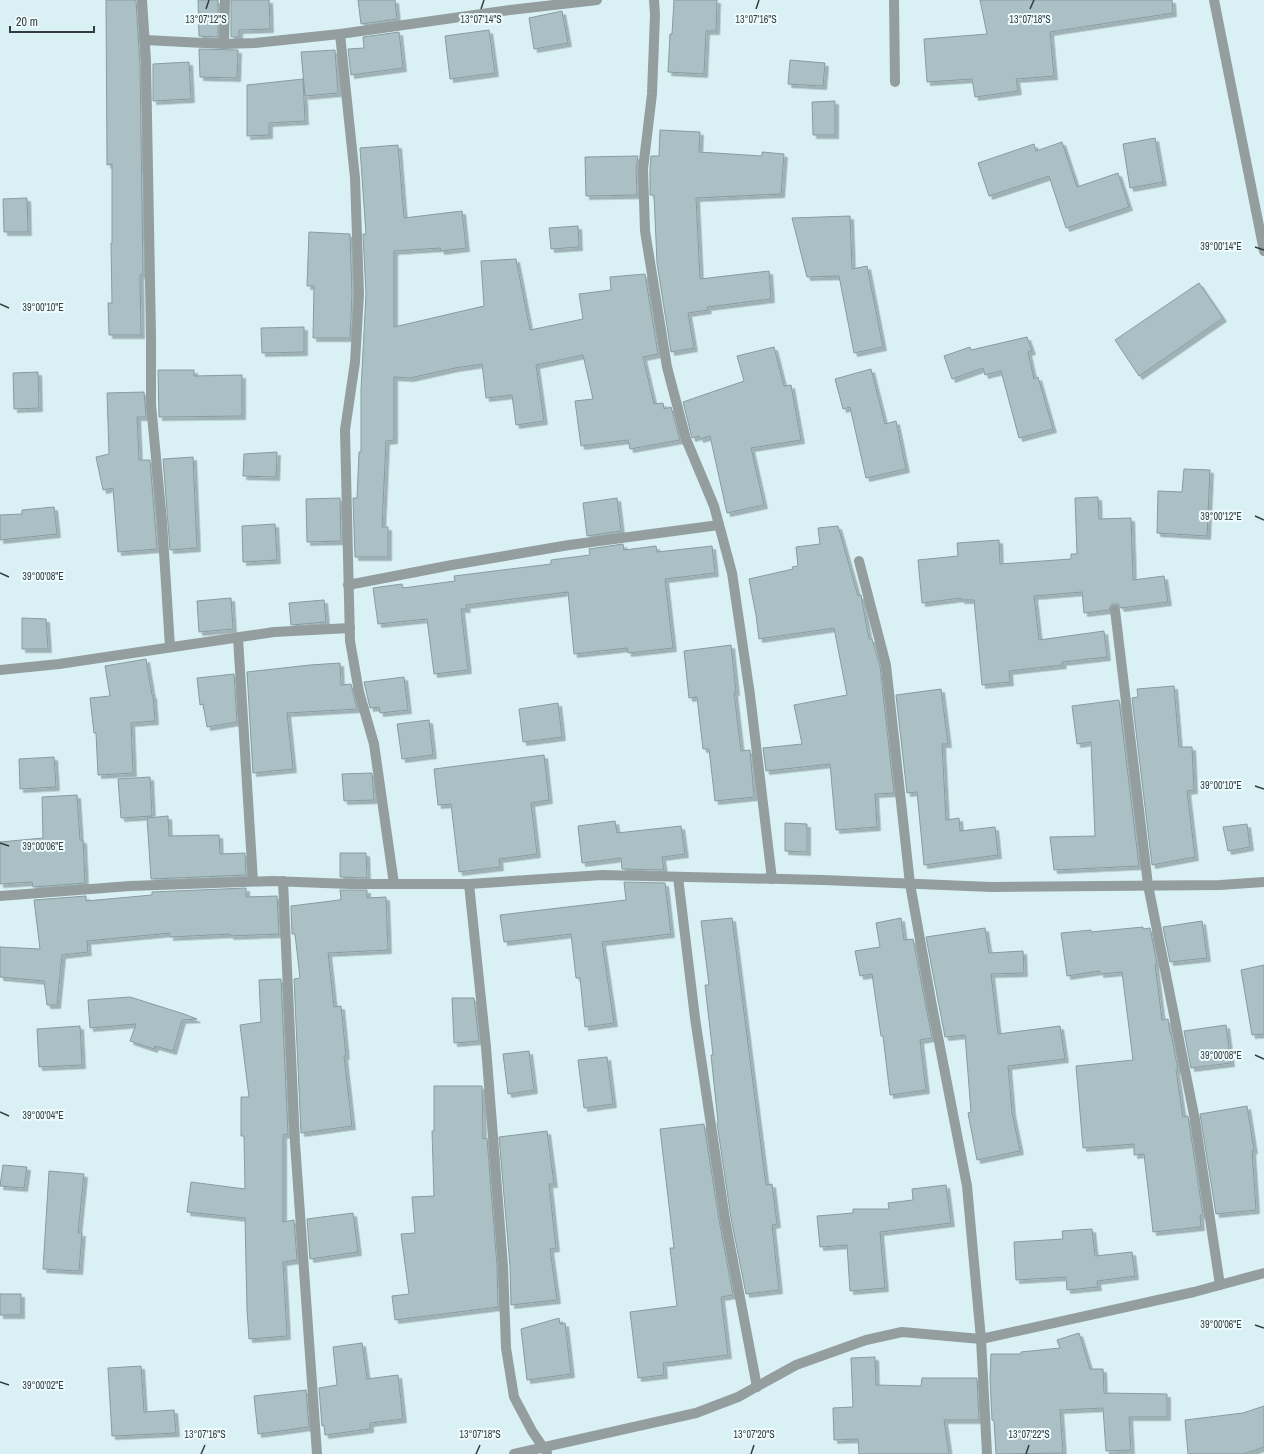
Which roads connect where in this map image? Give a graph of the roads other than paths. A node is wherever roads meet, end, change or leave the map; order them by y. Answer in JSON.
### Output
{"nodes":[{"id":1,"x":142,"y":0,"type":"edge"},
{"id":2,"x":225,"y":0,"type":"edge"},
{"id":3,"x":597,"y":0,"type":"edge"},
{"id":4,"x":654,"y":0,"type":"edge"},
{"id":5,"x":894,"y":0,"type":"edge"},
{"id":6,"x":1214,"y":0,"type":"edge"},
{"id":7,"x":340,"y":34,"type":"junction"},
{"id":8,"x":145,"y":40,"type":"junction"},
{"id":9,"x":224,"y":44,"type":"junction"},
{"id":10,"x":895,"y":82,"type":"dead end"},
{"id":11,"x":1264,"y":251,"type":"edge"},
{"id":12,"x":720,"y":525,"type":"junction"},
{"id":13,"x":859,"y":561,"type":"dead end"},
{"id":14,"x":348,"y":585,"type":"junction"},
{"id":15,"x":1115,"y":610,"type":"dead end"},
{"id":16,"x":350,"y":628,"type":"junction"},
{"id":17,"x":238,"y":638,"type":"junction"},
{"id":18,"x":170,"y":647,"type":"junction"},
{"id":19,"x":0,"y":670,"type":"edge"},
{"id":20,"x":678,"y":877,"type":"junction"},
{"id":21,"x":772,"y":879,"type":"junction"},
{"id":22,"x":254,"y":881,"type":"junction"},
{"id":23,"x":283,"y":881,"type":"junction"},
{"id":24,"x":1264,"y":882,"type":"edge"},
{"id":25,"x":394,"y":884,"type":"junction"},
{"id":26,"x":469,"y":884,"type":"junction"},
{"id":27,"x":910,"y":884,"type":"junction"},
{"id":28,"x":1148,"y":885,"type":"junction"},
{"id":29,"x":0,"y":896,"type":"edge"},
{"id":30,"x":1264,"y":1273,"type":"edge"},
{"id":31,"x":1220,"y":1285,"type":"junction"},
{"id":32,"x":981,"y":1338,"type":"junction"},
{"id":33,"x":757,"y":1387,"type":"junction"},
{"id":34,"x":546,"y":1451,"type":"edge"},
{"id":35,"x":317,"y":1454,"type":"edge"},
{"id":36,"x":514,"y":1454,"type":"edge"},
{"id":37,"x":988,"y":1454,"type":"edge"}],
"edges":[{"from":1,"to":8,"type":"street"},
{"from":2,"to":9,"type":"street"},
{"from":3,"to":7,"type":"street"},
{"from":4,"to":12,"type":"street"},
{"from":5,"to":10,"type":"street"},
{"from":6,"to":11,"type":"street"},
{"from":7,"to":9,"type":"street"},
{"from":7,"to":14,"type":"street"},
{"from":8,"to":9,"type":"street"},
{"from":8,"to":18,"type":"street"},
{"from":12,"to":14,"type":"street"},
{"from":12,"to":21,"type":"street"},
{"from":13,"to":27,"type":"street"},
{"from":14,"to":16,"type":"street"},
{"from":15,"to":28,"type":"street"},
{"from":16,"to":17,"type":"street"},
{"from":16,"to":25,"type":"street"},
{"from":17,"to":18,"type":"street"},
{"from":17,"to":22,"type":"street"},
{"from":18,"to":19,"type":"street"},
{"from":20,"to":21,"type":"street"},
{"from":20,"to":26,"type":"street"},
{"from":20,"to":33,"type":"street"},
{"from":21,"to":27,"type":"street"},
{"from":22,"to":23,"type":"street"},
{"from":22,"to":29,"type":"street"},
{"from":23,"to":25,"type":"street"},
{"from":23,"to":35,"type":"street"},
{"from":24,"to":28,"type":"street"},
{"from":25,"to":26,"type":"street"},
{"from":26,"to":34,"type":"street"},
{"from":27,"to":28,"type":"street"},
{"from":27,"to":32,"type":"street"},
{"from":28,"to":31,"type":"street"},
{"from":30,"to":31,"type":"street"},
{"from":31,"to":32,"type":"street"},
{"from":32,"to":33,"type":"street"},
{"from":32,"to":37,"type":"street"},
{"from":33,"to":34,"type":"street"},
{"from":34,"to":36,"type":"street"}]}
